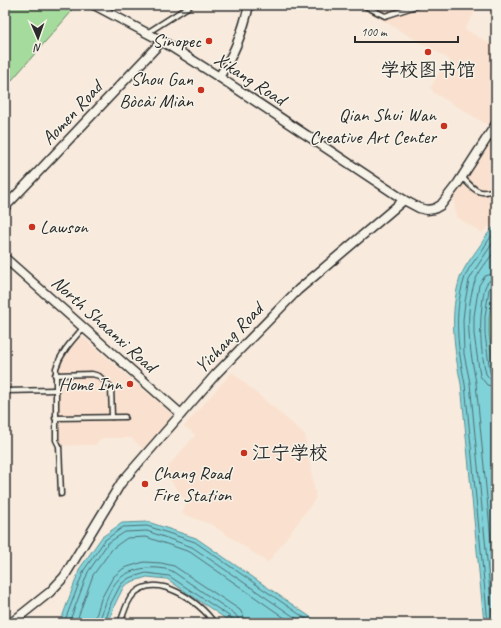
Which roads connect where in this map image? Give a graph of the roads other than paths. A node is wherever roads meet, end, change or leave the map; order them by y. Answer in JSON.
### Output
{"nodes":[{"id":1,"x":94,"y":5,"type":"edge"},
{"id":2,"x":191,"y":5,"type":"edge"},
{"id":3,"x":248,"y":5,"type":"edge"},
{"id":4,"x":363,"y":5,"type":"edge"},
{"id":5,"x":419,"y":5,"type":"edge"},
{"id":6,"x":147,"y":33,"type":"junction"},
{"id":7,"x":162,"y":41,"type":"junction"},
{"id":8,"x":219,"y":77,"type":"junction"},
{"id":9,"x":496,"y":124,"type":"edge"},
{"id":10,"x":462,"y":177,"type":"junction"},
{"id":11,"x":496,"y":190,"type":"edge"},
{"id":12,"x":404,"y":200,"type":"junction"},
{"id":13,"x":5,"y":207,"type":"edge"},
{"id":14,"x":5,"y":258,"type":"edge"},
{"id":15,"x":83,"y":327,"type":"junction"},
{"id":16,"x":55,"y":375,"type":"junction"},
{"id":17,"x":55,"y":390,"type":"junction"},
{"id":18,"x":5,"y":391,"type":"edge"},
{"id":19,"x":181,"y":414,"type":"junction"},
{"id":20,"x":112,"y":417,"type":"junction"},
{"id":21,"x":125,"y":417,"type":"dead end"},
{"id":22,"x":55,"y":418,"type":"junction"},
{"id":23,"x":61,"y":494,"type":"dead end"},
{"id":24,"x":11,"y":623,"type":"edge"},
{"id":25,"x":120,"y":623,"type":"edge"},
{"id":26,"x":214,"y":623,"type":"edge"}],
"edges":[{"from":1,"to":6,"type":"street","name":"Xikang Road"},
{"from":2,"to":6,"type":"lane"},
{"from":3,"to":8,"type":"street"},
{"from":4,"to":5,"type":"lane"},
{"from":6,"to":7,"type":"street","name":"Xikang Road"},
{"from":7,"to":8,"type":"street","name":"Xikang Road"},
{"from":7,"to":13,"type":"street","name":"Aomen Road"},
{"from":8,"to":12,"type":"street","name":"Xikang Road"},
{"from":9,"to":10,"type":"street"},
{"from":10,"to":11,"type":"lane"},
{"from":10,"to":12,"type":"street"},
{"from":12,"to":19,"type":"street","name":"Yichang Road"},
{"from":14,"to":15,"type":"street","name":"North Shaanxi Road"},
{"from":15,"to":16,"type":"lane"},
{"from":15,"to":19,"type":"street","name":"North Shaanxi Road"},
{"from":16,"to":17,"type":"lane"},
{"from":16,"to":20,"type":"lane"},
{"from":17,"to":18,"type":"lane"},
{"from":17,"to":22,"type":"lane"},
{"from":19,"to":24,"type":"street","name":"Yichang Road"},
{"from":20,"to":21,"type":"lane"},
{"from":20,"to":22,"type":"lane"},
{"from":22,"to":23,"type":"lane"},
{"from":25,"to":26,"type":"lane"}]}
